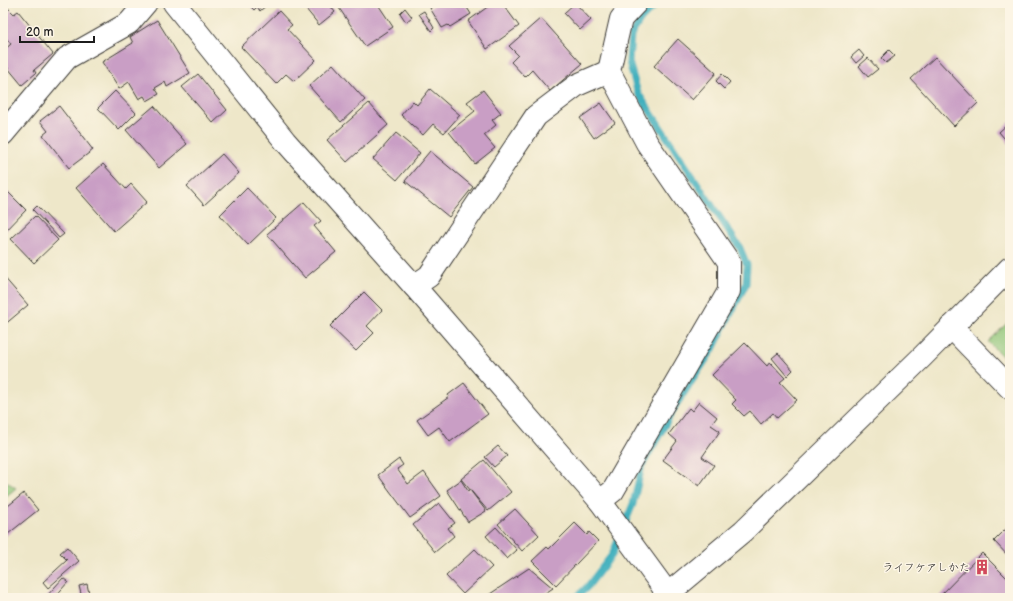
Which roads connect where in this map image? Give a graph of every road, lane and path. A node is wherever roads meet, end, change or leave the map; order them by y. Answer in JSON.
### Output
{"nodes":[{"id":1,"x":146,"y":3,"type":"edge"},
{"id":2,"x":174,"y":3,"type":"edge"},
{"id":3,"x":636,"y":3,"type":"edge"},
{"id":4,"x":609,"y":71,"type":"junction"},
{"id":5,"x":3,"y":134,"type":"edge"},
{"id":6,"x":1010,"y":268,"type":"edge"},
{"id":7,"x":414,"y":286,"type":"junction"},
{"id":8,"x":951,"y":327,"type":"junction"},
{"id":9,"x":1010,"y":388,"type":"edge"},
{"id":10,"x":600,"y":501,"type":"junction"},
{"id":11,"x":667,"y":597,"type":"edge"}],
"edges":[{"from":1,"to":5,"type":"street"},
{"from":2,"to":7,"type":"street"},
{"from":3,"to":4,"type":"street"},
{"from":4,"to":7,"type":"street"},
{"from":4,"to":10,"type":"street"},
{"from":6,"to":8,"type":"street"},
{"from":7,"to":10,"type":"street"},
{"from":8,"to":9,"type":"street"},
{"from":8,"to":11,"type":"street"},
{"from":10,"to":11,"type":"street"}]}
